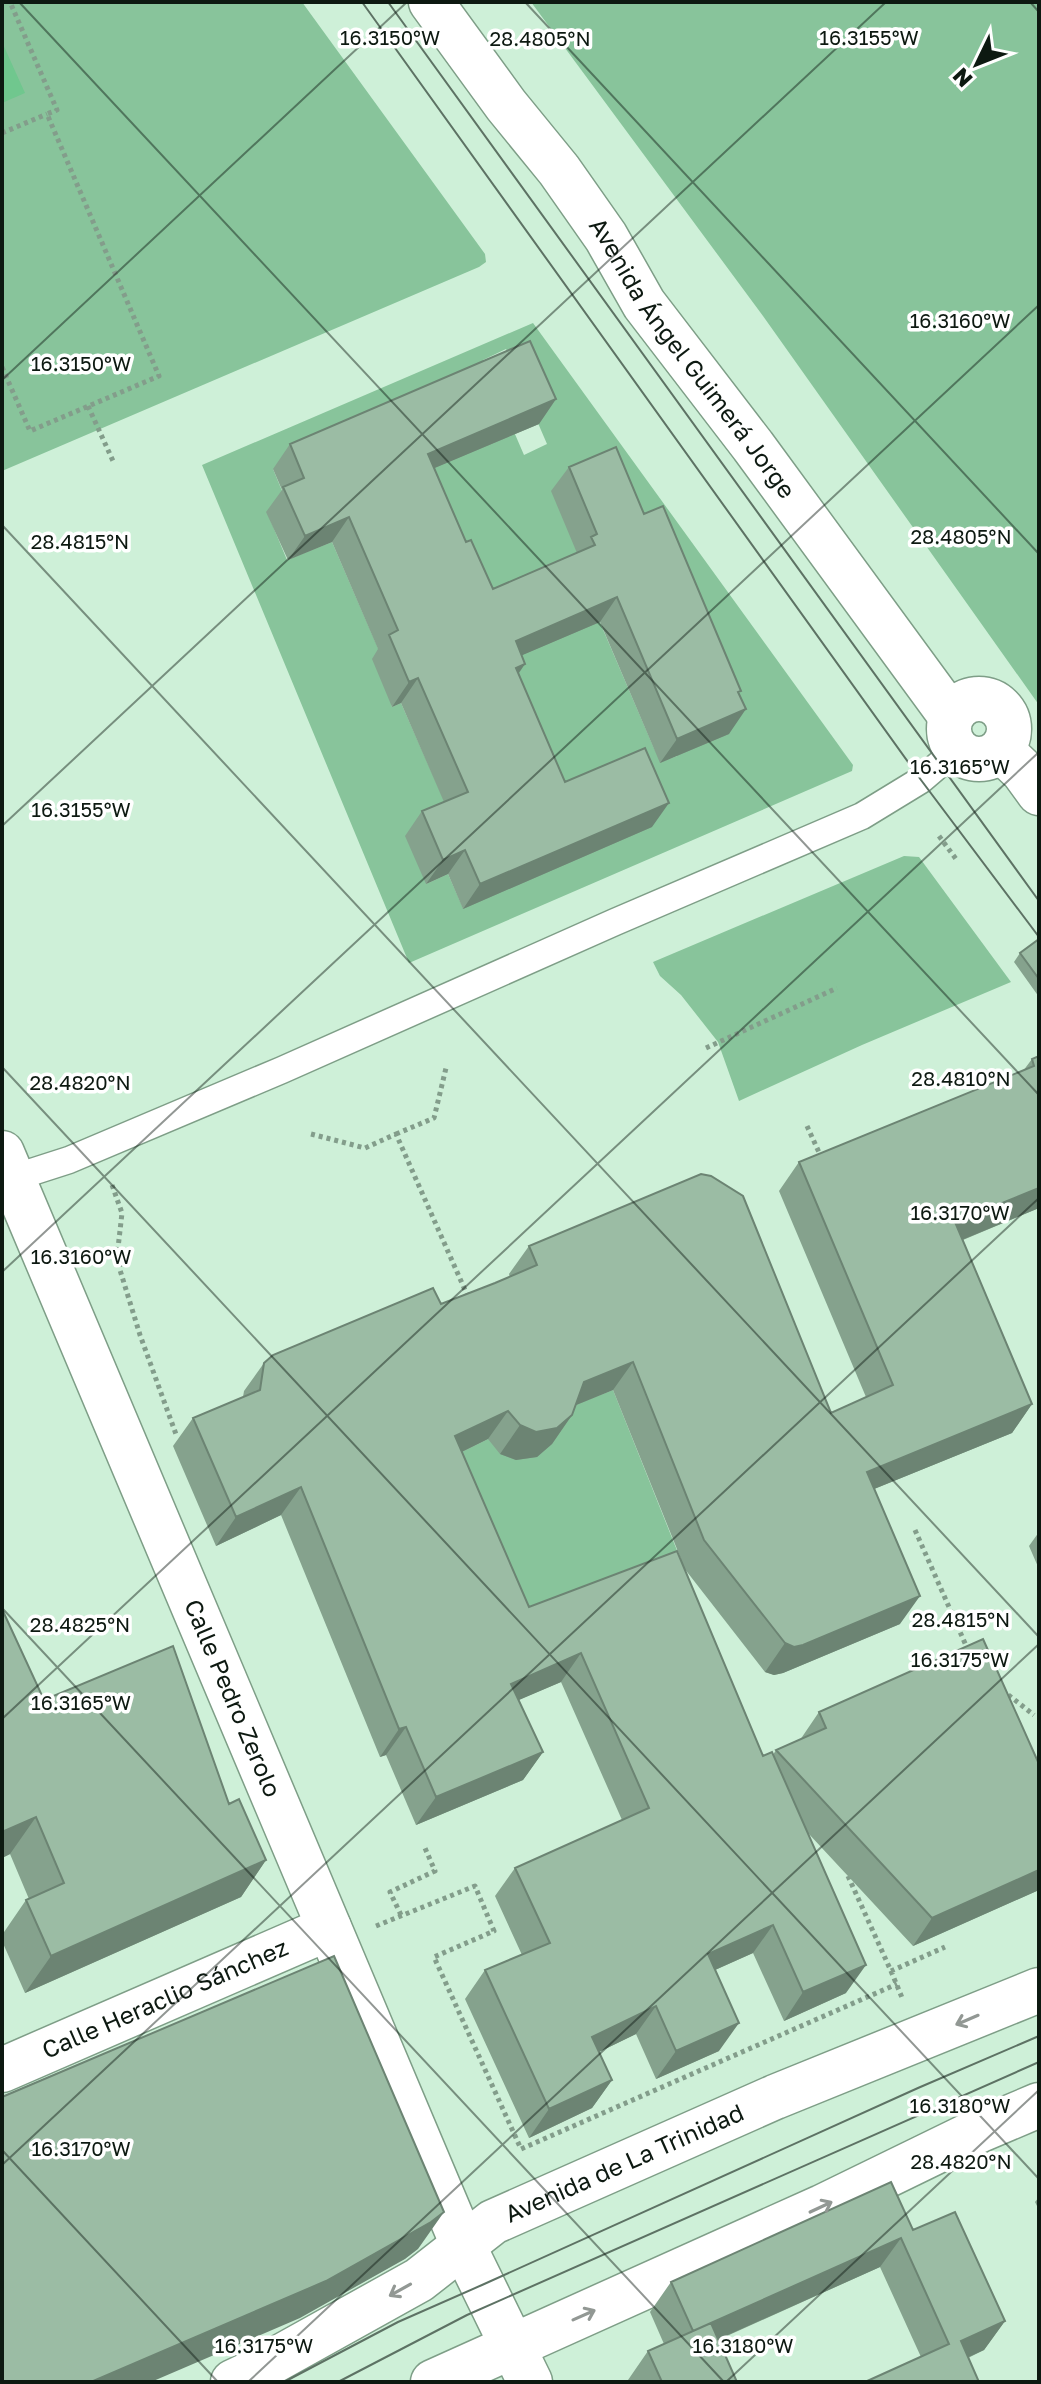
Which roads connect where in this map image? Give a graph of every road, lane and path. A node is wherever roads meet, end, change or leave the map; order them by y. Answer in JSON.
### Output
{"nodes":[{"id":1,"x":10,"y":2,"type":"edge"},
{"id":2,"x":431,"y":2,"type":"edge"},
{"id":3,"x":47,"y":114,"type":"junction"},
{"id":4,"x":2,"y":133,"type":"edge"},
{"id":5,"x":2,"y":367,"type":"edge"},
{"id":6,"x":88,"y":406,"type":"junction"},
{"id":7,"x":113,"y":461,"type":"dead end"},
{"id":8,"x":953,"y":733,"type":"junction"},
{"id":9,"x":1002,"y":751,"type":"junction"},
{"id":10,"x":1039,"y":793,"type":"edge"},
{"id":11,"x":939,"y":836,"type":"dead end"},
{"id":12,"x":956,"y":859,"type":"dead end"},
{"id":13,"x":837,"y":988,"type":"dead end"},
{"id":14,"x":706,"y":1048,"type":"dead end"},
{"id":15,"x":446,"y":1068,"type":"dead end"},
{"id":16,"x":807,"y":1126,"type":"dead end"},
{"id":17,"x":311,"y":1134,"type":"dead end"},
{"id":18,"x":396,"y":1134,"type":"junction"},
{"id":19,"x":827,"y":1170,"type":"edge"},
{"id":20,"x":6,"y":1171,"type":"edge"},
{"id":21,"x":112,"y":1185,"type":"dead end"},
{"id":22,"x":475,"y":1312,"type":"edge"},
{"id":23,"x":177,"y":1437,"type":"dead end"},
{"id":24,"x":915,"y":1530,"type":"dead end"},
{"id":25,"x":971,"y":1656,"type":"edge"},
{"id":26,"x":1000,"y":1688,"type":"edge"},
{"id":27,"x":1034,"y":1715,"type":"dead end"},
{"id":28,"x":425,"y":1848,"type":"dead end"},
{"id":29,"x":848,"y":1876,"type":"dead end"},
{"id":30,"x":401,"y":1915,"type":"junction"},
{"id":31,"x":346,"y":1930,"type":"junction"},
{"id":32,"x":945,"y":1947,"type":"edge"},
{"id":33,"x":891,"y":1971,"type":"junction"},
{"id":34,"x":897,"y":1984,"type":"junction"},
{"id":35,"x":1039,"y":1990,"type":"edge"},
{"id":36,"x":907,"y":2008,"type":"dead end"},
{"id":37,"x":2,"y":2070,"type":"edge"},
{"id":38,"x":1039,"y":2105,"type":"edge"},
{"id":39,"x":463,"y":2245,"type":"junction"},
{"id":40,"x":521,"y":2364,"type":"edge"},
{"id":41,"x":233,"y":2382,"type":"edge"},
{"id":42,"x":433,"y":2382,"type":"edge"}],
"edges":[{"from":1,"to":3,"type":"path"},
{"from":2,"to":8,"type":"street","name":"Avenida Ángel Guimerá Jorge"},
{"from":3,"to":4,"type":"path"},
{"from":3,"to":6,"type":"path"},
{"from":5,"to":6,"type":"path"},
{"from":6,"to":7,"type":"path"},
{"from":8,"to":9,"type":"street"},
{"from":8,"to":9,"type":"street"},
{"from":8,"to":20,"type":"lane"},
{"from":9,"to":10,"type":"street"},
{"from":11,"to":12,"type":"path"},
{"from":13,"to":14,"type":"path"},
{"from":15,"to":18,"type":"path"},
{"from":16,"to":19,"type":"path"},
{"from":17,"to":18,"type":"path"},
{"from":18,"to":22,"type":"path"},
{"from":20,"to":31,"type":"street","name":"Calle Pedro Zerolo"},
{"from":21,"to":23,"type":"path"},
{"from":24,"to":25,"type":"path"},
{"from":26,"to":27,"type":"path"},
{"from":28,"to":30,"type":"path"},
{"from":29,"to":33,"type":"path"},
{"from":30,"to":31,"type":"path"},
{"from":30,"to":34,"type":"path"},
{"from":31,"to":37,"type":"street","name":"Calle Heraclio Sánchez"},
{"from":31,"to":39,"type":"street","name":"Calle Pedro Zerolo"},
{"from":32,"to":33,"type":"path"},
{"from":33,"to":34,"type":"path"},
{"from":34,"to":36,"type":"path"},
{"from":35,"to":39,"type":"street","name":"Avenida de La Trinidad","one_way":true},
{"from":40,"to":38,"type":"street","one_way":true},
{"from":39,"to":40,"type":"street","name":"Calle Pedro Zerolo"},
{"from":39,"to":41,"type":"street","name":"Avenida de La Trinidad","one_way":true},
{"from":40,"to":42,"type":"street"}]}
